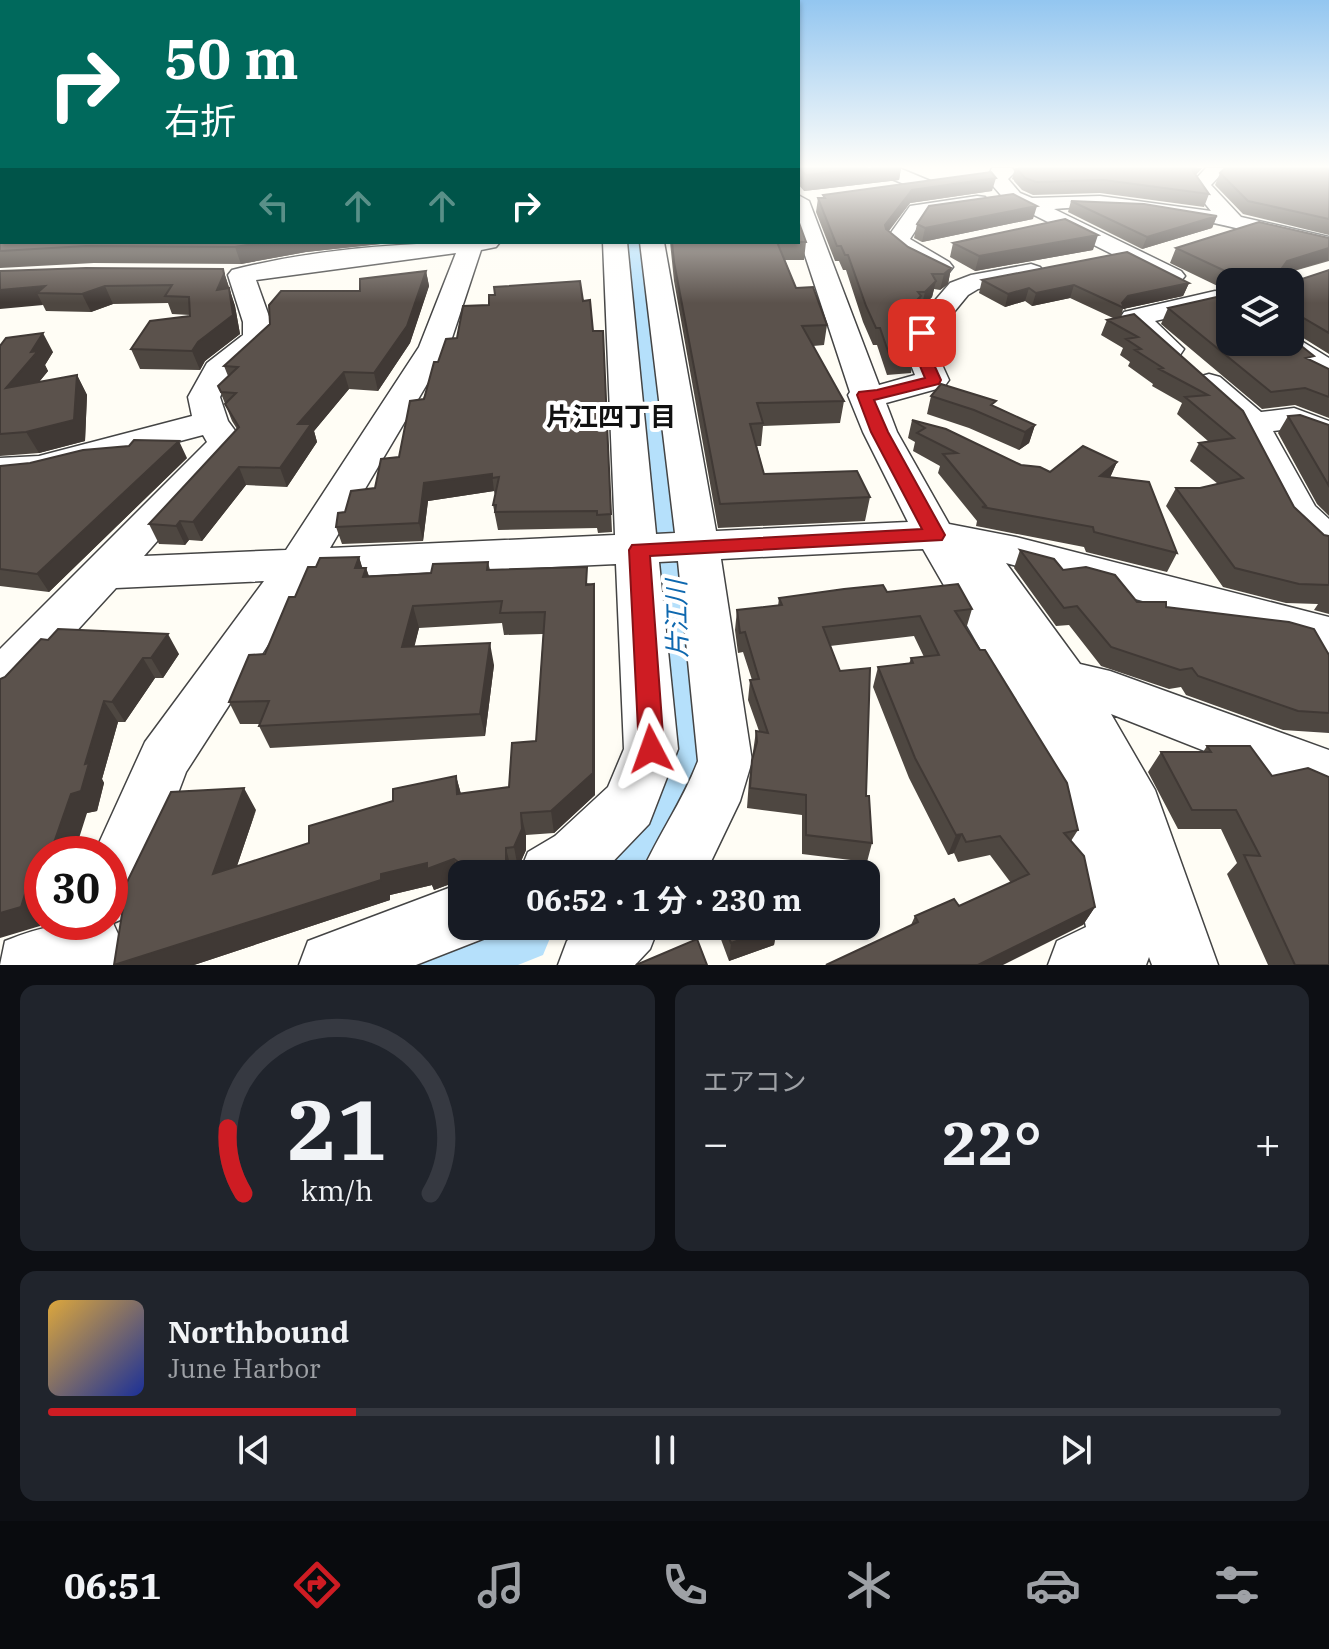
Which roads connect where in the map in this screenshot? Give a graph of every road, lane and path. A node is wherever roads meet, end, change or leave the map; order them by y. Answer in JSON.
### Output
{"nodes":[{"id":1,"x":806,"y":213,"type":"edge"},
{"id":2,"x":894,"y":213,"type":"edge"},
{"id":3,"x":1047,"y":213,"type":"edge"},
{"id":4,"x":1177,"y":213,"type":"edge"},
{"id":5,"x":1231,"y":213,"type":"edge"},
{"id":6,"x":1066,"y":222,"type":"junction"},
{"id":7,"x":1243,"y":224,"type":"junction"},
{"id":8,"x":1021,"y":232,"type":"edge"},
{"id":9,"x":1211,"y":239,"type":"edge"},
{"id":10,"x":442,"y":244,"type":"edge"},
{"id":11,"x":471,"y":244,"type":"edge"},
{"id":12,"x":615,"y":244,"type":"edge"},
{"id":13,"x":652,"y":244,"type":"edge"},
{"id":14,"x":1329,"y":244,"type":"edge"},
{"id":15,"x":946,"y":248,"type":"dead end"},
{"id":16,"x":1170,"y":252,"type":"dead end"},
{"id":17,"x":293,"y":254,"type":"edge"},
{"id":18,"x":916,"y":254,"type":"junction"},
{"id":19,"x":1135,"y":257,"type":"junction"},
{"id":20,"x":1085,"y":261,"type":"edge"},
{"id":21,"x":1057,"y":267,"type":"edge"},
{"id":22,"x":971,"y":283,"type":"junction"},
{"id":23,"x":1216,"y":297,"type":"edge"},
{"id":24,"x":1216,"y":304,"type":"edge"},
{"id":25,"x":1304,"y":354,"type":"edge"},
{"id":26,"x":1329,"y":372,"type":"edge"},
{"id":27,"x":883,"y":413,"type":"junction"},
{"id":28,"x":211,"y":422,"type":"junction"},
{"id":29,"x":1252,"y":424,"type":"junction"},
{"id":30,"x":1329,"y":434,"type":"edge"},
{"id":31,"x":0,"y":469,"type":"edge"},
{"id":32,"x":955,"y":539,"type":"junction"},
{"id":33,"x":1329,"y":542,"type":"edge"},
{"id":34,"x":692,"y":548,"type":"junction"},
{"id":35,"x":639,"y":550,"type":"junction"},
{"id":36,"x":298,"y":565,"type":"junction"},
{"id":37,"x":104,"y":573,"type":"junction"},
{"id":38,"x":1329,"y":635,"type":"edge"},
{"id":39,"x":0,"y":681,"type":"edge"},
{"id":40,"x":1066,"y":684,"type":"junction"},
{"id":41,"x":1329,"y":775,"type":"edge"},
{"id":42,"x":128,"y":843,"type":"edge"},
{"id":43,"x":571,"y":860,"type":"edge"},
{"id":44,"x":680,"y":860,"type":"edge"},
{"id":45,"x":448,"y":920,"type":"edge"},
{"id":46,"x":81,"y":940,"type":"edge"},
{"id":47,"x":614,"y":940,"type":"edge"},
{"id":48,"x":29,"y":965,"type":"edge"},
{"id":49,"x":332,"y":965,"type":"edge"},
{"id":50,"x":591,"y":965,"type":"edge"},
{"id":51,"x":1081,"y":965,"type":"edge"},
{"id":52,"x":1185,"y":965,"type":"edge"}],
"edges":[{"from":1,"to":27,"type":"street"},
{"from":2,"to":18,"type":"street"},
{"from":3,"to":6,"type":"street"},
{"from":4,"to":7,"type":"street"},
{"from":5,"to":7,"type":"street"},
{"from":6,"to":8,"type":"street"},
{"from":6,"to":19,"type":"street"},
{"from":7,"to":9,"type":"street"},
{"from":7,"to":14,"type":"street"},
{"from":10,"to":17,"type":"street"},
{"from":11,"to":36,"type":"street"},
{"from":12,"to":35,"type":"street"},
{"from":13,"to":34,"type":"street"},
{"from":15,"to":18,"type":"street"},
{"from":16,"to":19,"type":"street"},
{"from":17,"to":28,"type":"street"},
{"from":18,"to":22,"type":"street"},
{"from":19,"to":20,"type":"street"},
{"from":19,"to":23,"type":"street"},
{"from":21,"to":22,"type":"street"},
{"from":22,"to":27,"type":"street"},
{"from":24,"to":29,"type":"street"},
{"from":25,"to":26,"type":"street"},
{"from":27,"to":32,"type":"street"},
{"from":28,"to":31,"type":"street"},
{"from":28,"to":37,"type":"street"},
{"from":29,"to":30,"type":"street"},
{"from":29,"to":33,"type":"street"},
{"from":32,"to":34,"type":"street"},
{"from":32,"to":38,"type":"street"},
{"from":32,"to":40,"type":"street"},
{"from":32,"to":51,"type":"street"},
{"from":34,"to":35,"type":"street"},
{"from":34,"to":44,"type":"street"},
{"from":35,"to":36,"type":"street"},
{"from":35,"to":43,"type":"street"},
{"from":36,"to":37,"type":"street"},
{"from":36,"to":42,"type":"street"},
{"from":37,"to":39,"type":"street"},
{"from":40,"to":41,"type":"street"},
{"from":40,"to":52,"type":"street"},
{"from":45,"to":49,"type":"street"},
{"from":46,"to":48,"type":"street"},
{"from":47,"to":50,"type":"street"}]}
